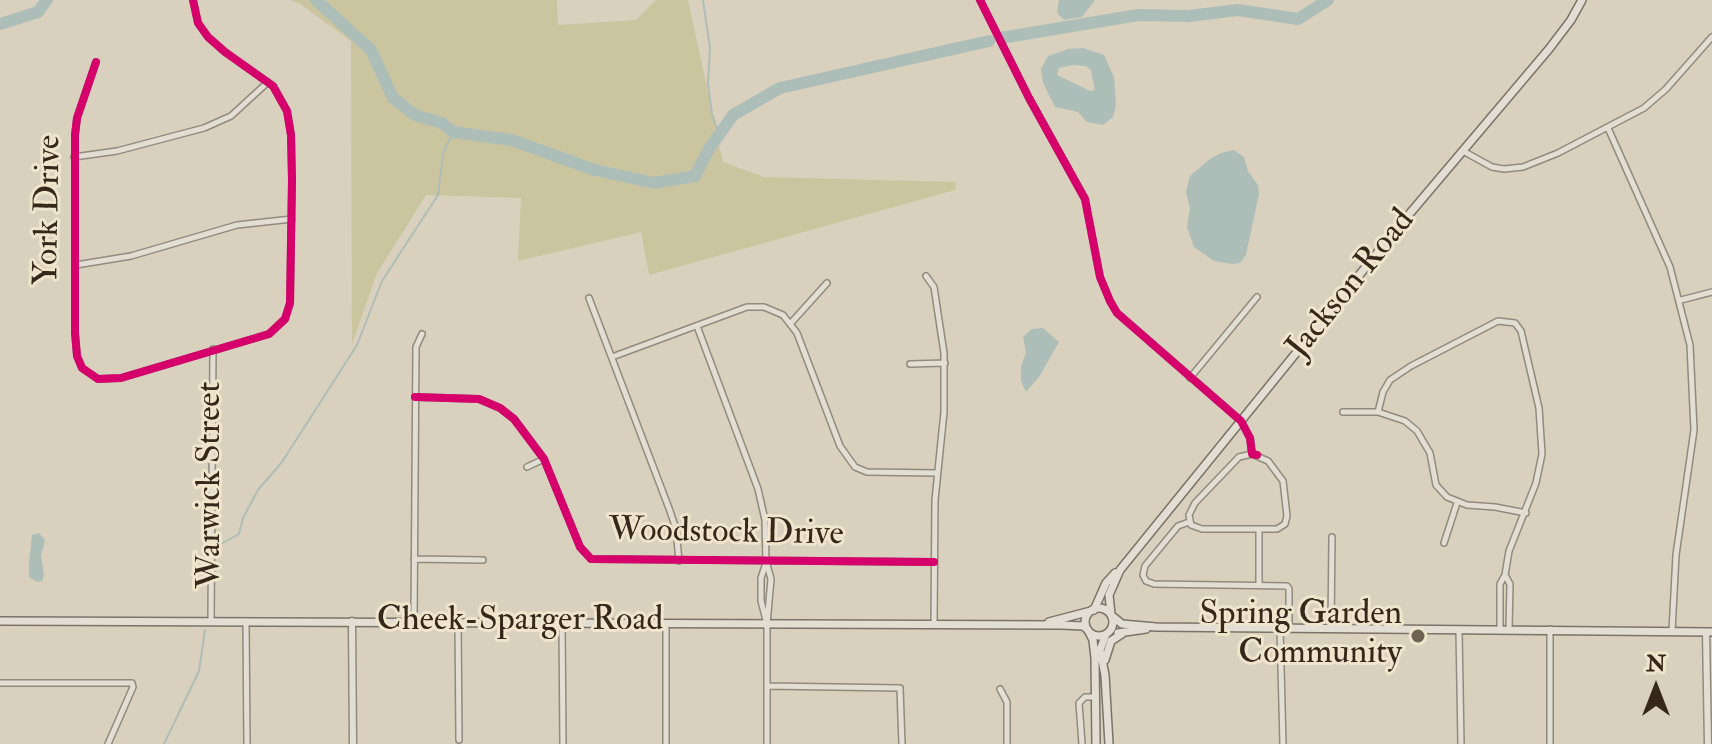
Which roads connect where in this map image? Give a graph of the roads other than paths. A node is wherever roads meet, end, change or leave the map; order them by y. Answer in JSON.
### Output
{"nodes":[{"id":1,"x":193,"y":0,"type":"edge"},
{"id":2,"x":980,"y":0,"type":"edge"},
{"id":3,"x":1582,"y":0,"type":"edge"},
{"id":4,"x":1712,"y":37,"type":"edge"},
{"id":5,"x":96,"y":62,"type":"dead end"},
{"id":6,"x":268,"y":82,"type":"junction"},
{"id":7,"x":1608,"y":128,"type":"junction"},
{"id":8,"x":1463,"y":151,"type":"junction"},
{"id":9,"x":74,"y":157,"type":"junction"},
{"id":10,"x":292,"y":219,"type":"junction"},
{"id":11,"x":76,"y":265,"type":"junction"},
{"id":12,"x":926,"y":276,"type":"dead end"},
{"id":13,"x":827,"y":283,"type":"dead end"},
{"id":14,"x":1712,"y":292,"type":"edge"},
{"id":15,"x":1257,"y":297,"type":"dead end"},
{"id":16,"x":589,"y":298,"type":"dead end"},
{"id":17,"x":1681,"y":300,"type":"junction"},
{"id":18,"x":791,"y":323,"type":"junction"},
{"id":19,"x":697,"y":326,"type":"junction"},
{"id":20,"x":422,"y":334,"type":"dead end"},
{"id":21,"x":213,"y":349,"type":"junction"},
{"id":22,"x":612,"y":357,"type":"junction"},
{"id":23,"x":945,"y":363,"type":"junction"},
{"id":24,"x":910,"y":364,"type":"dead end"},
{"id":25,"x":1190,"y":378,"type":"junction"},
{"id":26,"x":415,"y":397,"type":"junction"},
{"id":27,"x":1343,"y":412,"type":"dead end"},
{"id":28,"x":1378,"y":412,"type":"junction"},
{"id":29,"x":1241,"y":421,"type":"junction"},
{"id":30,"x":1252,"y":454,"type":"junction"},
{"id":31,"x":544,"y":459,"type":"junction"},
{"id":32,"x":527,"y":467,"type":"dead end"},
{"id":33,"x":937,"y":473,"type":"junction"},
{"id":34,"x":1457,"y":503,"type":"junction"},
{"id":35,"x":1526,"y":513,"type":"junction"},
{"id":36,"x":1189,"y":522,"type":"junction"},
{"id":37,"x":1259,"y":529,"type":"junction"},
{"id":38,"x":1332,"y":537,"type":"dead end"},
{"id":39,"x":1444,"y":543,"type":"dead end"},
{"id":40,"x":414,"y":559,"type":"junction"},
{"id":41,"x":483,"y":560,"type":"dead end"},
{"id":42,"x":679,"y":561,"type":"junction"},
{"id":43,"x":766,"y":561,"type":"junction"},
{"id":44,"x":934,"y":562,"type":"junction"},
{"id":45,"x":1120,"y":570,"type":"junction"},
{"id":46,"x":1259,"y":585,"type":"junction"},
{"id":47,"x":1093,"y":610,"type":"junction"},
{"id":48,"x":1112,"y":615,"type":"junction"},
{"id":49,"x":0,"y":621,"type":"edge"},
{"id":50,"x":211,"y":621,"type":"junction"},
{"id":51,"x":246,"y":621,"type":"junction"},
{"id":52,"x":352,"y":621,"type":"junction"},
{"id":53,"x":414,"y":621,"type":"junction"},
{"id":54,"x":458,"y":621,"type":"junction"},
{"id":55,"x":562,"y":622,"type":"junction"},
{"id":56,"x":666,"y":623,"type":"junction"},
{"id":57,"x":767,"y":624,"type":"junction"},
{"id":58,"x":1040,"y":625,"type":"junction"},
{"id":59,"x":934,"y":626,"type":"junction"},
{"id":60,"x":1156,"y":627,"type":"junction"},
{"id":61,"x":1280,"y":628,"type":"junction"},
{"id":62,"x":1289,"y":628,"type":"junction"},
{"id":63,"x":1331,"y":628,"type":"junction"},
{"id":64,"x":1459,"y":629,"type":"junction"},
{"id":65,"x":1505,"y":629,"type":"junction"},
{"id":66,"x":1550,"y":629,"type":"junction"},
{"id":67,"x":1088,"y":630,"type":"junction"},
{"id":68,"x":1672,"y":631,"type":"junction"},
{"id":69,"x":1709,"y":632,"type":"edge"},
{"id":70,"x":1123,"y":633,"type":"junction"},
{"id":71,"x":1106,"y":634,"type":"junction"},
{"id":72,"x":1105,"y":675,"type":"junction"},
{"id":73,"x":0,"y":683,"type":"edge"},
{"id":74,"x":767,"y":686,"type":"junction"},
{"id":75,"x":1000,"y":689,"type":"dead end"},
{"id":76,"x":1096,"y":697,"type":"junction"},
{"id":77,"x":459,"y":740,"type":"dead end"},
{"id":78,"x":108,"y":744,"type":"edge"},
{"id":79,"x":247,"y":744,"type":"edge"},
{"id":80,"x":353,"y":744,"type":"edge"},
{"id":81,"x":563,"y":744,"type":"edge"},
{"id":82,"x":666,"y":744,"type":"edge"},
{"id":83,"x":767,"y":744,"type":"edge"},
{"id":84,"x":902,"y":744,"type":"edge"},
{"id":85,"x":1007,"y":744,"type":"edge"},
{"id":86,"x":1082,"y":744,"type":"edge"},
{"id":87,"x":1096,"y":744,"type":"edge"},
{"id":88,"x":1109,"y":744,"type":"edge"},
{"id":89,"x":1283,"y":744,"type":"edge"},
{"id":90,"x":1461,"y":744,"type":"edge"},
{"id":91,"x":1550,"y":744,"type":"edge"},
{"id":92,"x":1708,"y":744,"type":"edge"}],
"edges":[{"from":1,"to":6,"type":"street"},
{"from":2,"to":25,"type":"street"},
{"from":3,"to":8,"type":"main road","name":"Jackson Road"},
{"from":4,"to":7,"type":"street"},
{"from":5,"to":9,"type":"street","name":"York Drive"},
{"from":6,"to":9,"type":"street"},
{"from":6,"to":10,"type":"street"},
{"from":7,"to":8,"type":"street"},
{"from":7,"to":17,"type":"street"},
{"from":8,"to":29,"type":"main road","name":"Jackson Road"},
{"from":9,"to":11,"type":"street","name":"York Drive"},
{"from":10,"to":11,"type":"street"},
{"from":10,"to":21,"type":"street"},
{"from":11,"to":21,"type":"street","name":"York Drive"},
{"from":12,"to":23,"type":"street"},
{"from":13,"to":18,"type":"street"},
{"from":14,"to":17,"type":"street"},
{"from":15,"to":25,"type":"street"},
{"from":16,"to":22,"type":"street"},
{"from":17,"to":68,"type":"street"},
{"from":18,"to":19,"type":"street"},
{"from":18,"to":33,"type":"street"},
{"from":19,"to":22,"type":"street"},
{"from":19,"to":43,"type":"street"},
{"from":20,"to":26,"type":"street"},
{"from":21,"to":50,"type":"street","name":"Warwick Street"},
{"from":22,"to":42,"type":"street"},
{"from":23,"to":24,"type":"street"},
{"from":23,"to":33,"type":"street"},
{"from":25,"to":29,"type":"street"},
{"from":26,"to":31,"type":"street","name":"Woodstock Drive"},
{"from":26,"to":40,"type":"street"},
{"from":27,"to":28,"type":"street"},
{"from":28,"to":34,"type":"street"},
{"from":28,"to":35,"type":"street"},
{"from":29,"to":30,"type":"street"},
{"from":29,"to":45,"type":"main road","name":"Jackson Road"},
{"from":30,"to":36,"type":"street"},
{"from":30,"to":37,"type":"street"},
{"from":31,"to":32,"type":"street"},
{"from":31,"to":42,"type":"street","name":"Woodstock Drive"},
{"from":33,"to":44,"type":"street"},
{"from":34,"to":35,"type":"street"},
{"from":34,"to":39,"type":"street"},
{"from":35,"to":65,"type":"street"},
{"from":36,"to":37,"type":"street"},
{"from":36,"to":46,"type":"street"},
{"from":37,"to":46,"type":"street"},
{"from":38,"to":63,"type":"street"},
{"from":40,"to":41,"type":"street"},
{"from":40,"to":53,"type":"street"},
{"from":42,"to":43,"type":"street","name":"Woodstock Drive"},
{"from":43,"to":44,"type":"street","name":"Woodstock Drive"},
{"from":43,"to":57,"type":"street"},
{"from":44,"to":59,"type":"street"},
{"from":45,"to":47,"type":"main road","name":"Jackson Road"},
{"from":45,"to":48,"type":"main road","name":"Jackson Road"},
{"from":46,"to":62,"type":"street"},
{"from":47,"to":48,"type":"main road"},
{"from":47,"to":58,"type":"main road","name":"Cheek-Sparger Road"},
{"from":47,"to":67,"type":"main road"},
{"from":48,"to":60,"type":"main road"},
{"from":48,"to":71,"type":"main road"},
{"from":49,"to":50,"type":"main road","name":"Cheek-Sparger Road"},
{"from":50,"to":51,"type":"main road","name":"Cheek-Sparger Road"},
{"from":51,"to":52,"type":"main road","name":"Cheek-Sparger Road"},
{"from":51,"to":79,"type":"street"},
{"from":52,"to":53,"type":"main road","name":"Cheek-Sparger Road"},
{"from":52,"to":80,"type":"street"},
{"from":53,"to":54,"type":"main road","name":"Cheek-Sparger Road"},
{"from":54,"to":55,"type":"main road","name":"Cheek-Sparger Road"},
{"from":54,"to":77,"type":"street"},
{"from":55,"to":56,"type":"main road","name":"Cheek-Sparger Road"},
{"from":55,"to":81,"type":"street"},
{"from":56,"to":57,"type":"main road","name":"Cheek-Sparger Road"},
{"from":56,"to":82,"type":"street"},
{"from":57,"to":59,"type":"main road","name":"Cheek-Sparger Road"},
{"from":57,"to":74,"type":"street"},
{"from":58,"to":59,"type":"main road","name":"Cheek-Sparger Road"},
{"from":58,"to":67,"type":"main road","name":"Cheek-Sparger Road"},
{"from":60,"to":61,"type":"main road"},
{"from":60,"to":70,"type":"main road"},
{"from":61,"to":62,"type":"main road"},
{"from":61,"to":89,"type":"street"},
{"from":62,"to":63,"type":"main road"},
{"from":63,"to":64,"type":"main road"},
{"from":64,"to":65,"type":"main road"},
{"from":64,"to":90,"type":"street"},
{"from":65,"to":66,"type":"main road"},
{"from":66,"to":68,"type":"main road"},
{"from":66,"to":91,"type":"street"},
{"from":67,"to":71,"type":"main road"},
{"from":67,"to":76,"type":"main road"},
{"from":68,"to":69,"type":"main road"},
{"from":69,"to":92,"type":"street"},
{"from":70,"to":71,"type":"main road"},
{"from":70,"to":72,"type":"main road"},
{"from":71,"to":72,"type":"main road"},
{"from":72,"to":88,"type":"main road"},
{"from":73,"to":78,"type":"street"},
{"from":74,"to":83,"type":"street"},
{"from":74,"to":84,"type":"street"},
{"from":75,"to":85,"type":"street"},
{"from":76,"to":86,"type":"street"},
{"from":76,"to":87,"type":"main road"}]}
